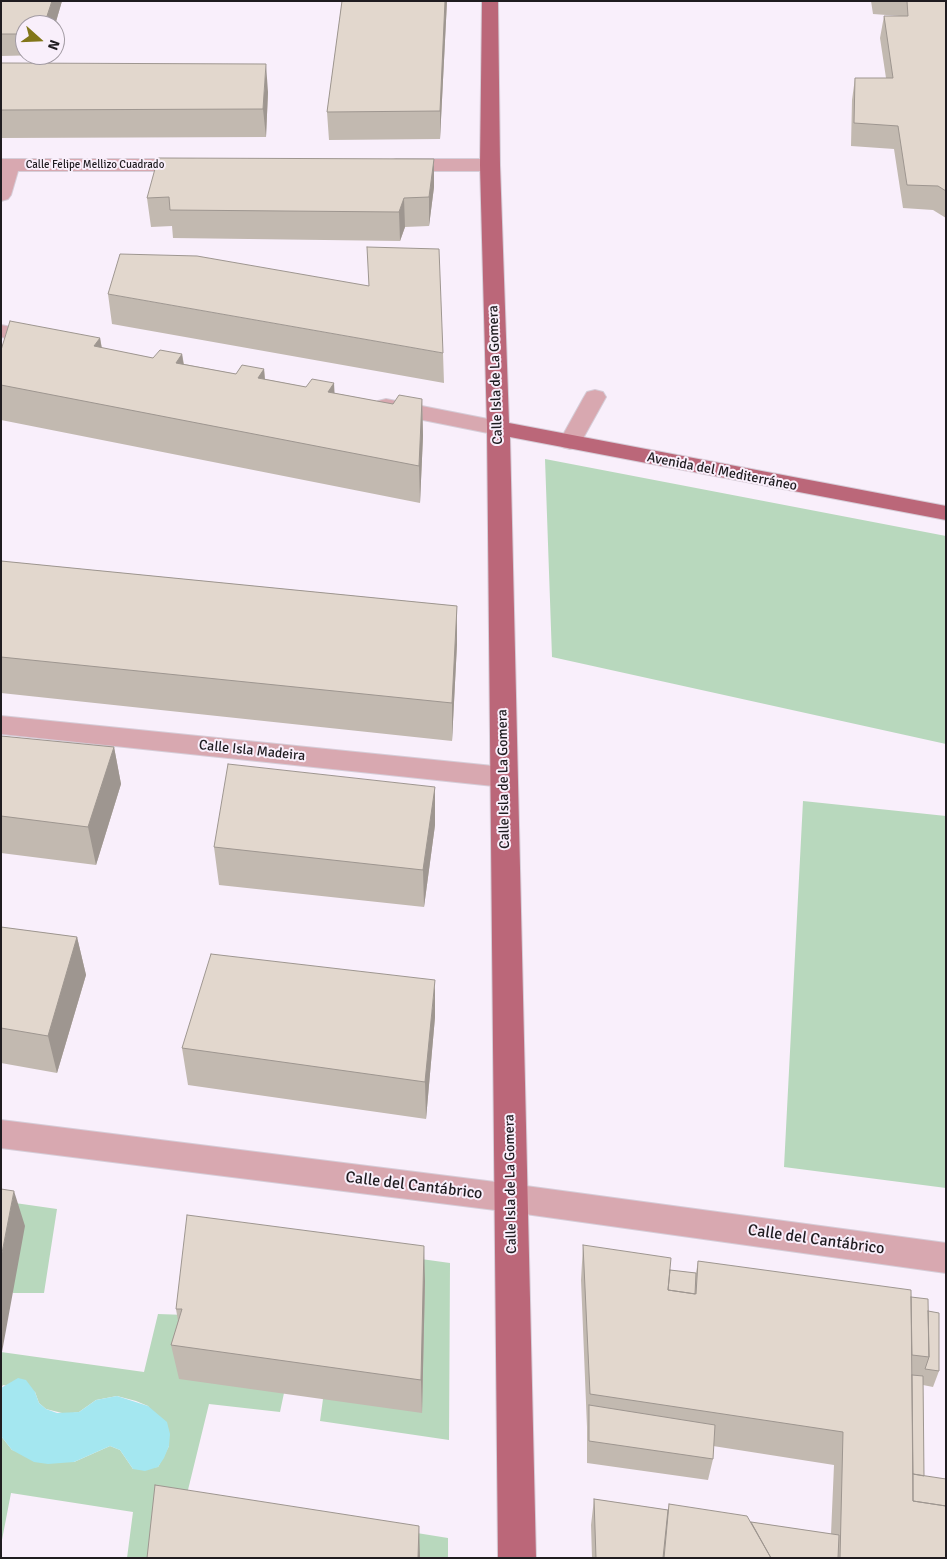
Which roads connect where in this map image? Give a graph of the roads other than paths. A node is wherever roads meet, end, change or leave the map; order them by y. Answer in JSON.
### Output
{"nodes":[{"id":1,"x":490,"y":1,"type":"edge"},
{"id":2,"x":6,"y":165,"type":"edge"},
{"id":3,"x":210,"y":165,"type":"edge"},
{"id":4,"x":380,"y":165,"type":"edge"},
{"id":5,"x":490,"y":165,"type":"junction"},
{"id":6,"x":1,"y":195,"type":"edge"},
{"id":7,"x":1,"y":332,"type":"edge"},
{"id":8,"x":60,"y":343,"type":"edge"},
{"id":9,"x":595,"y":397,"type":"dead end"},
{"id":10,"x":362,"y":402,"type":"edge"},
{"id":11,"x":498,"y":428,"type":"junction"},
{"id":12,"x":570,"y":442,"type":"junction"},
{"id":13,"x":946,"y":513,"type":"edge"},
{"id":14,"x":1,"y":725,"type":"edge"},
{"id":15,"x":504,"y":777,"type":"junction"},
{"id":16,"x":1,"y":1134,"type":"edge"},
{"id":17,"x":511,"y":1198,"type":"junction"},
{"id":18,"x":946,"y":1258,"type":"edge"},
{"id":19,"x":516,"y":1558,"type":"edge"}],
"edges":[{"from":1,"to":5,"type":"main road","name":"Calle Isla de La Gomera"},
{"from":2,"to":3,"type":"street","name":"Calle Felipe Mellizo Cuadrado"},
{"from":2,"to":6,"type":"street"},
{"from":4,"to":5,"type":"street"},
{"from":5,"to":11,"type":"main road","name":"Calle Isla de La Gomera"},
{"from":7,"to":8,"type":"street"},
{"from":9,"to":12,"type":"street"},
{"from":10,"to":11,"type":"street"},
{"from":11,"to":12,"type":"main road","name":"Avenida del Mediterráneo"},
{"from":11,"to":15,"type":"main road","name":"Calle Isla de La Gomera"},
{"from":12,"to":13,"type":"main road","name":"Avenida del Mediterráneo"},
{"from":14,"to":15,"type":"street","name":"Calle Isla Madeira"},
{"from":15,"to":17,"type":"main road","name":"Calle Isla de La Gomera"},
{"from":16,"to":17,"type":"street","name":"Calle del Cantábrico"},
{"from":17,"to":18,"type":"street","name":"Calle del Cantábrico"},
{"from":17,"to":19,"type":"main road","name":"Calle Isla de La Gomera"}]}
